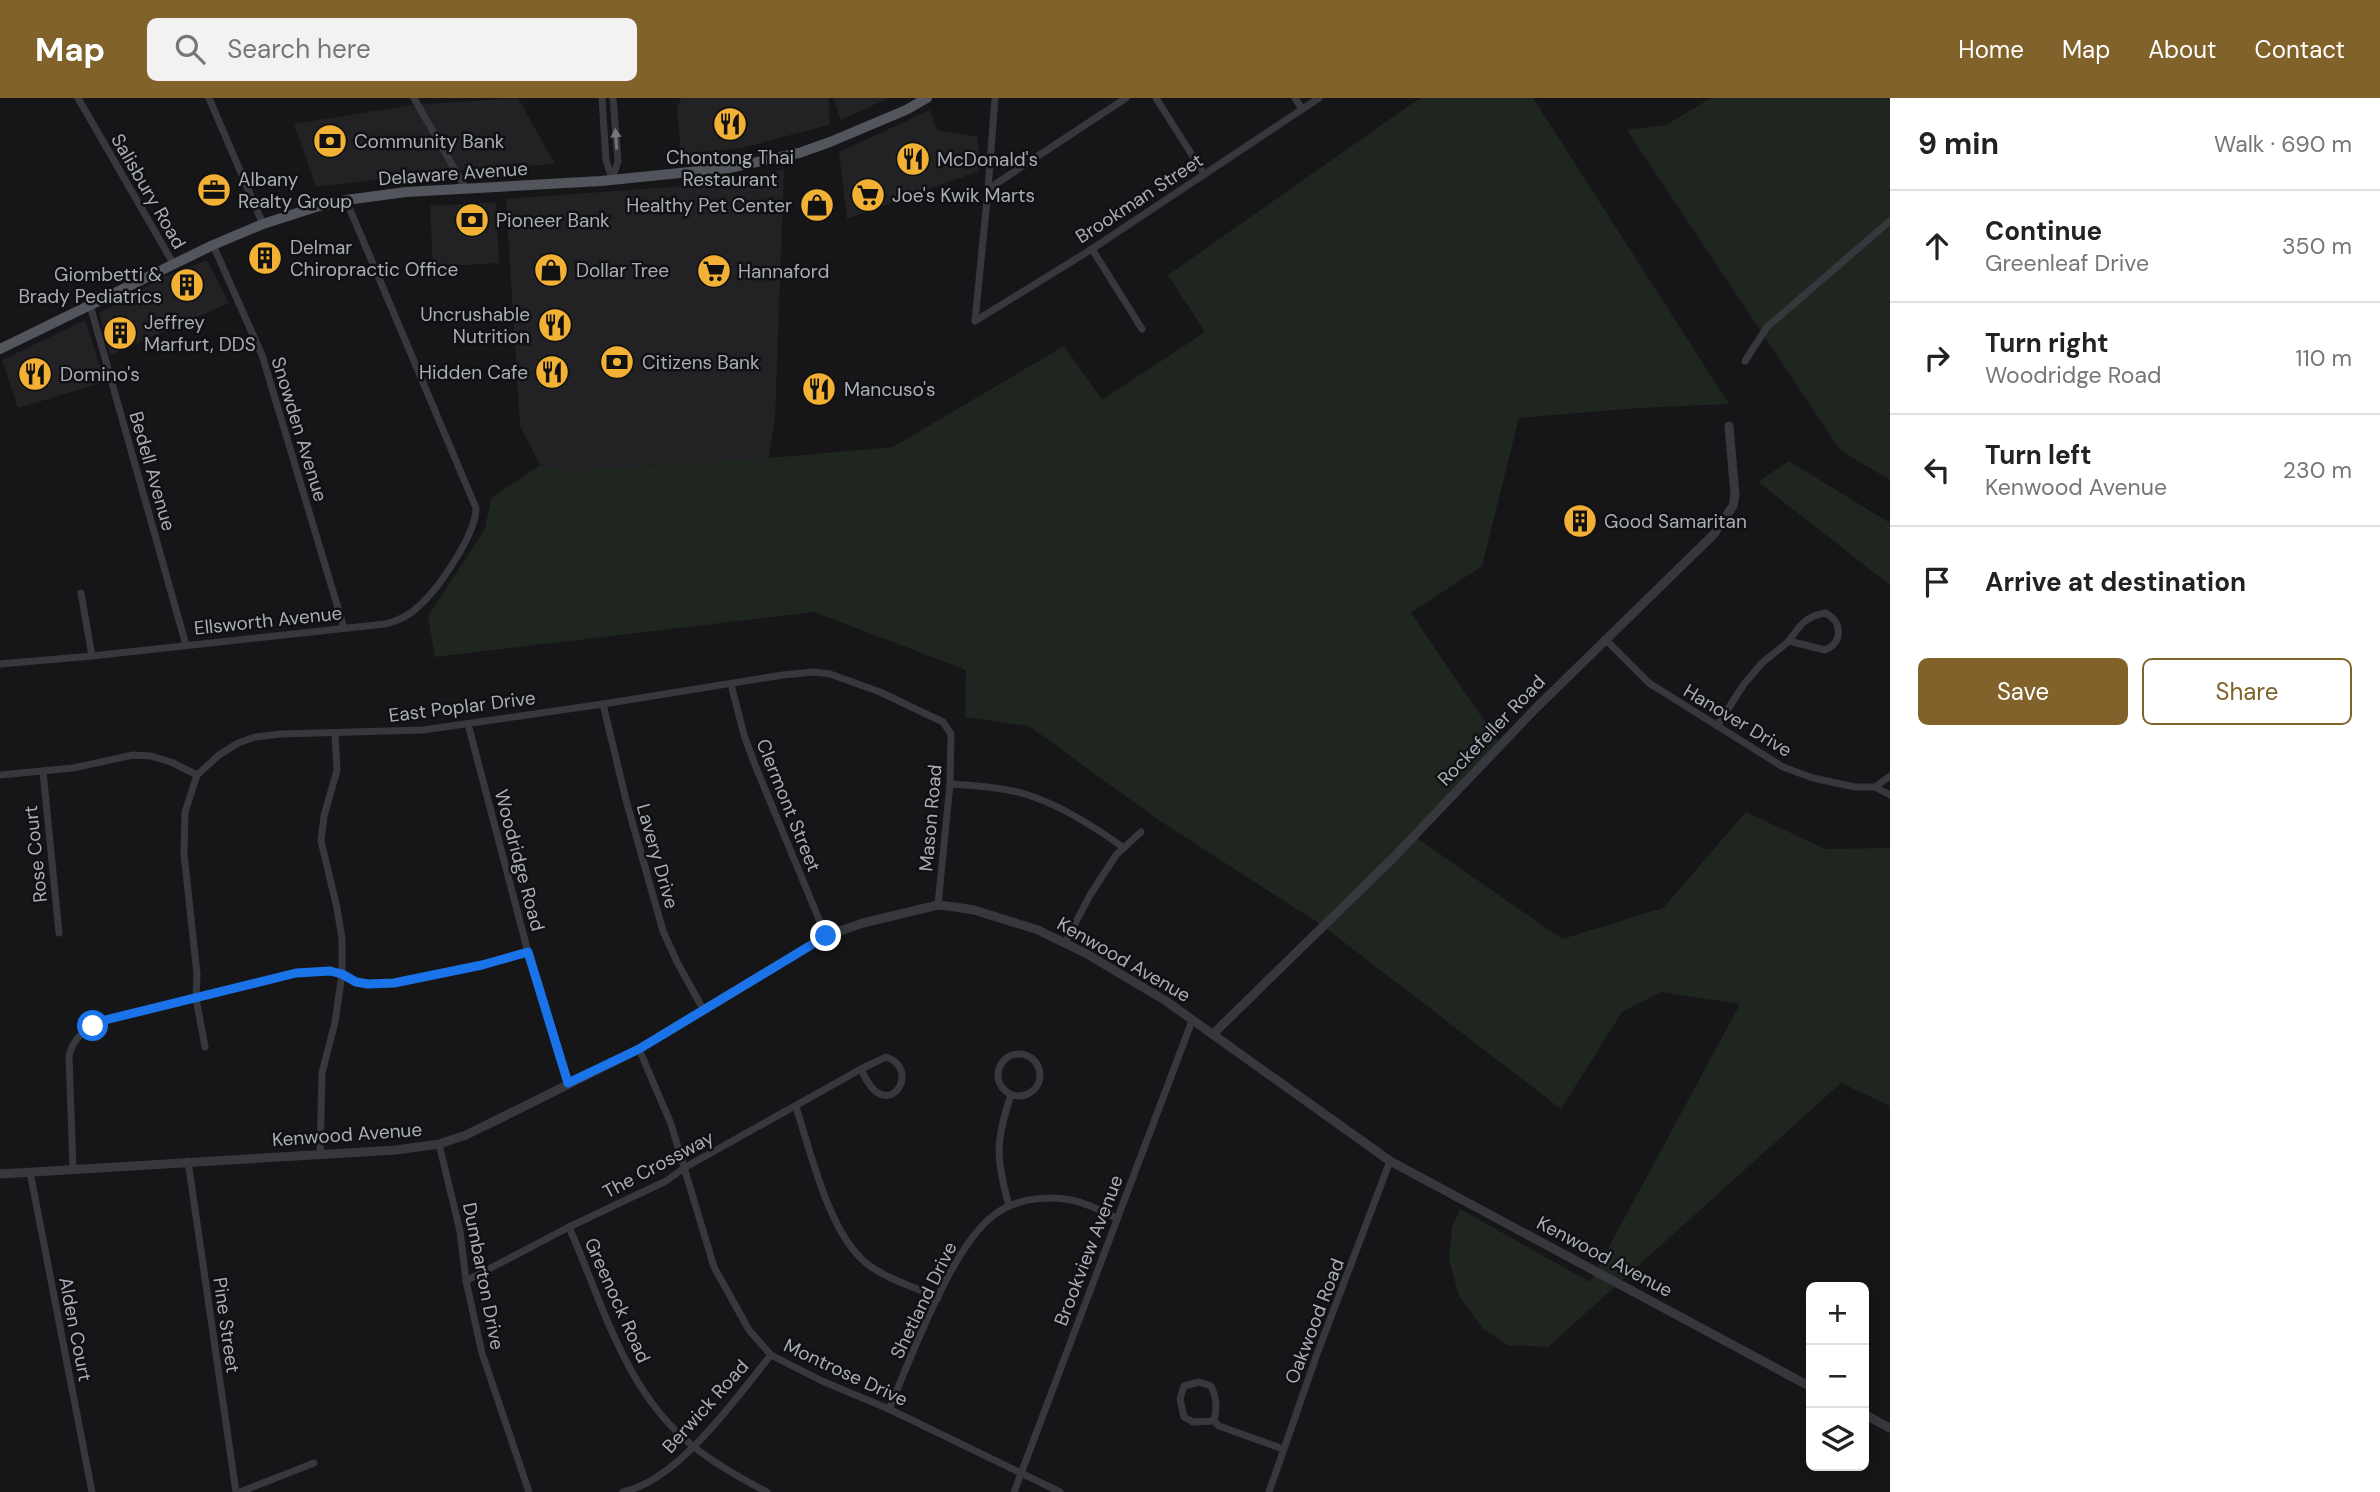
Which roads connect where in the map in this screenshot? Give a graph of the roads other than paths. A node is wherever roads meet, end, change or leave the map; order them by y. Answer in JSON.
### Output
{"nodes":[{"id":1,"x":78,"y":98,"type":"edge"},
{"id":2,"x":209,"y":98,"type":"edge"},
{"id":3,"x":414,"y":98,"type":"edge"},
{"id":4,"x":602,"y":98,"type":"edge"},
{"id":5,"x":613,"y":98,"type":"edge"},
{"id":6,"x":927,"y":98,"type":"edge"},
{"id":7,"x":995,"y":98,"type":"edge"},
{"id":8,"x":1126,"y":98,"type":"edge"},
{"id":9,"x":1156,"y":98,"type":"edge"},
{"id":10,"x":1295,"y":98,"type":"edge"},
{"id":11,"x":1319,"y":98,"type":"edge"},
{"id":12,"x":1302,"y":109,"type":"junction"},
{"id":13,"x":1204,"y":174,"type":"junction"},
{"id":14,"x":612,"y":180,"type":"junction"},
{"id":15,"x":466,"y":189,"type":"junction"},
{"id":16,"x":988,"y":189,"type":"junction"},
{"id":17,"x":346,"y":200,"type":"junction"},
{"id":18,"x":1890,"y":221,"type":"edge"},
{"id":19,"x":263,"y":224,"type":"junction"},
{"id":20,"x":213,"y":245,"type":"junction"},
{"id":21,"x":1092,"y":249,"type":"junction"},
{"id":22,"x":173,"y":263,"type":"junction"},
{"id":23,"x":90,"y":305,"type":"junction"},
{"id":24,"x":1142,"y":329,"type":"dead end"},
{"id":25,"x":0,"y":349,"type":"edge"},
{"id":26,"x":1745,"y":361,"type":"dead end"},
{"id":27,"x":1729,"y":426,"type":"dead end"},
{"id":28,"x":81,"y":593,"type":"dead end"},
{"id":29,"x":344,"y":628,"type":"junction"},
{"id":30,"x":1605,"y":639,"type":"junction"},
{"id":31,"x":1789,"y":641,"type":"junction"},
{"id":32,"x":186,"y":645,"type":"junction"},
{"id":33,"x":92,"y":656,"type":"junction"},
{"id":34,"x":0,"y":664,"type":"edge"},
{"id":35,"x":731,"y":684,"type":"junction"},
{"id":36,"x":603,"y":704,"type":"junction"},
{"id":37,"x":468,"y":724,"type":"junction"},
{"id":38,"x":1717,"y":726,"type":"junction"},
{"id":39,"x":335,"y":734,"type":"junction"},
{"id":40,"x":951,"y":734,"type":"joint"},
{"id":41,"x":43,"y":771,"type":"junction"},
{"id":42,"x":0,"y":775,"type":"edge"},
{"id":43,"x":197,"y":775,"type":"junction"},
{"id":44,"x":1890,"y":776,"type":"edge"},
{"id":45,"x":950,"y":784,"type":"junction"},
{"id":46,"x":1875,"y":788,"type":"junction"},
{"id":47,"x":1890,"y":795,"type":"edge"},
{"id":48,"x":1141,"y":832,"type":"dead end"},
{"id":49,"x":1124,"y":848,"type":"junction"},
{"id":50,"x":938,"y":905,"type":"junction"},
{"id":51,"x":59,"y":933,"type":"dead end"},
{"id":52,"x":826,"y":936,"type":"junction"},
{"id":53,"x":1065,"y":943,"type":"junction"},
{"id":54,"x":528,"y":952,"type":"junction"},
{"id":55,"x":342,"y":974,"type":"junction"},
{"id":56,"x":196,"y":998,"type":"junction"},
{"id":57,"x":703,"y":1009,"type":"junction"},
{"id":58,"x":1192,"y":1021,"type":"junction"},
{"id":59,"x":1213,"y":1034,"type":"junction"},
{"id":60,"x":205,"y":1047,"type":"dead end"},
{"id":61,"x":639,"y":1049,"type":"junction"},
{"id":62,"x":861,"y":1069,"type":"junction"},
{"id":63,"x":568,"y":1083,"type":"junction"},
{"id":64,"x":1011,"y":1095,"type":"junction"},
{"id":65,"x":796,"y":1107,"type":"junction"},
{"id":66,"x":439,"y":1144,"type":"junction"},
{"id":67,"x":320,"y":1155,"type":"junction"},
{"id":68,"x":188,"y":1161,"type":"junction"},
{"id":69,"x":1390,"y":1161,"type":"junction"},
{"id":70,"x":684,"y":1168,"type":"junction"},
{"id":71,"x":73,"y":1169,"type":"junction"},
{"id":72,"x":30,"y":1172,"type":"junction"},
{"id":73,"x":0,"y":1174,"type":"edge"},
{"id":74,"x":1009,"y":1206,"type":"junction"},
{"id":75,"x":1116,"y":1218,"type":"junction"},
{"id":76,"x":569,"y":1227,"type":"junction"},
{"id":77,"x":466,"y":1281,"type":"junction"},
{"id":78,"x":939,"y":1298,"type":"junction"},
{"id":79,"x":771,"y":1355,"type":"junction"},
{"id":80,"x":1806,"y":1384,"type":"edge"},
{"id":81,"x":889,"y":1409,"type":"junction"},
{"id":82,"x":1869,"y":1417,"type":"edge"},
{"id":83,"x":1214,"y":1421,"type":"junction"},
{"id":84,"x":1890,"y":1428,"type":"edge"},
{"id":85,"x":693,"y":1447,"type":"junction"},
{"id":86,"x":1283,"y":1449,"type":"junction"},
{"id":87,"x":314,"y":1463,"type":"dead end"},
{"id":88,"x":1021,"y":1472,"type":"junction"},
{"id":89,"x":92,"y":1492,"type":"edge"},
{"id":90,"x":238,"y":1492,"type":"edge"},
{"id":91,"x":529,"y":1492,"type":"edge"},
{"id":92,"x":623,"y":1492,"type":"edge"},
{"id":93,"x":767,"y":1492,"type":"edge"},
{"id":94,"x":1014,"y":1492,"type":"edge"},
{"id":95,"x":1060,"y":1492,"type":"edge"},
{"id":96,"x":1269,"y":1492,"type":"edge"}],
"edges":[{"from":1,"to":22,"type":"street","name":"Salisbury Road"},
{"from":2,"to":19,"type":"street"},
{"from":3,"to":15,"type":"street"},
{"from":4,"to":14,"type":"street"},
{"from":14,"to":5,"type":"street","one_way":true},
{"from":6,"to":14,"type":"main road","name":"Delaware Avenue"},
{"from":7,"to":16,"type":"street"},
{"from":8,"to":16,"type":"street"},
{"from":9,"to":13,"type":"street"},
{"from":10,"to":12,"type":"street"},
{"from":11,"to":12,"type":"street","name":"Brookman Street"},
{"from":12,"to":13,"type":"street","name":"Brookman Street"},
{"from":13,"to":21,"type":"street","name":"Brookman Street"},
{"from":14,"to":15,"type":"main road","name":"Delaware Avenue"},
{"from":15,"to":17,"type":"main road","name":"Delaware Avenue"},
{"from":16,"to":21,"type":"street","name":"Brookman Street"},
{"from":17,"to":19,"type":"main road","name":"Delaware Avenue"},
{"from":17,"to":29,"type":"street","name":"Ellsworth Avenue"},
{"from":18,"to":26,"type":"street"},
{"from":19,"to":20,"type":"main road","name":"Delaware Avenue"},
{"from":20,"to":22,"type":"main road","name":"Delaware Avenue"},
{"from":20,"to":29,"type":"street","name":"Snowden Avenue"},
{"from":21,"to":24,"type":"street"},
{"from":22,"to":23,"type":"main road","name":"Delaware Avenue"},
{"from":23,"to":25,"type":"main road","name":"Delaware Avenue"},
{"from":23,"to":32,"type":"street","name":"Bedell Avenue"},
{"from":27,"to":30,"type":"street","name":"Rockefeller Road"},
{"from":28,"to":33,"type":"street"},
{"from":29,"to":32,"type":"street","name":"Ellsworth Avenue"},
{"from":30,"to":38,"type":"street","name":"Hanover Drive"},
{"from":30,"to":59,"type":"street","name":"Rockefeller Road"},
{"from":31,"to":31,"type":"street"},
{"from":31,"to":38,"type":"street"},
{"from":32,"to":33,"type":"street","name":"Ellsworth Avenue"},
{"from":33,"to":34,"type":"street","name":"Ellsworth Avenue"},
{"from":35,"to":36,"type":"street","name":"East Poplar Drive"},
{"from":35,"to":40,"type":"street","name":"East Poplar Drive"},
{"from":35,"to":52,"type":"street","name":"Clermont Street"},
{"from":36,"to":37,"type":"street","name":"East Poplar Drive"},
{"from":36,"to":57,"type":"street","name":"Lavery Drive"},
{"from":37,"to":39,"type":"street","name":"East Poplar Drive"},
{"from":37,"to":54,"type":"street","name":"Woodridge Road"},
{"from":38,"to":46,"type":"street","name":"Hanover Drive"},
{"from":39,"to":43,"type":"street","name":"East Poplar Drive"},
{"from":39,"to":55,"type":"street"},
{"from":40,"to":45,"type":"street","name":"Mason Road"},
{"from":41,"to":42,"type":"street"},
{"from":41,"to":43,"type":"street"},
{"from":41,"to":51,"type":"street","name":"Rose Court"},
{"from":43,"to":56,"type":"street"},
{"from":44,"to":46,"type":"street"},
{"from":45,"to":49,"type":"street"},
{"from":45,"to":50,"type":"street","name":"Mason Road"},
{"from":46,"to":47,"type":"street","name":"Hanover Drive"},
{"from":48,"to":49,"type":"street"},
{"from":49,"to":53,"type":"street"},
{"from":50,"to":52,"type":"street","name":"Kenwood Avenue"},
{"from":50,"to":53,"type":"street","name":"Kenwood Avenue"},
{"from":52,"to":57,"type":"street","name":"Kenwood Avenue"},
{"from":53,"to":58,"type":"street","name":"Kenwood Avenue"},
{"from":54,"to":55,"type":"street"},
{"from":54,"to":63,"type":"street","name":"Woodridge Road"},
{"from":55,"to":56,"type":"street"},
{"from":55,"to":67,"type":"street"},
{"from":56,"to":60,"type":"street"},
{"from":56,"to":71,"type":"street"},
{"from":57,"to":61,"type":"street","name":"Kenwood Avenue"},
{"from":58,"to":59,"type":"street","name":"Kenwood Avenue"},
{"from":58,"to":75,"type":"street","name":"Brookview Avenue"},
{"from":59,"to":69,"type":"street","name":"Kenwood Avenue"},
{"from":61,"to":63,"type":"street","name":"Kenwood Avenue"},
{"from":61,"to":70,"type":"street","name":"Montrose Drive"},
{"from":62,"to":62,"type":"street","name":"The Crossway"},
{"from":62,"to":65,"type":"street","name":"The Crossway"},
{"from":63,"to":66,"type":"street","name":"Kenwood Avenue"},
{"from":64,"to":64,"type":"street"},
{"from":64,"to":74,"type":"street"},
{"from":65,"to":70,"type":"street","name":"The Crossway"},
{"from":65,"to":78,"type":"street"},
{"from":66,"to":67,"type":"street","name":"Kenwood Avenue"},
{"from":66,"to":77,"type":"street","name":"Dumbarton Drive"},
{"from":67,"to":68,"type":"street","name":"Kenwood Avenue"},
{"from":68,"to":71,"type":"street","name":"Kenwood Avenue"},
{"from":68,"to":90,"type":"street","name":"Pine Street"},
{"from":69,"to":80,"type":"street","name":"Kenwood Avenue"},
{"from":69,"to":86,"type":"street","name":"Oakwood Road"},
{"from":70,"to":76,"type":"street","name":"The Crossway"},
{"from":70,"to":79,"type":"street","name":"Montrose Drive"},
{"from":71,"to":72,"type":"street","name":"Kenwood Avenue"},
{"from":72,"to":73,"type":"street","name":"Kenwood Avenue"},
{"from":72,"to":89,"type":"street","name":"Alden Court"},
{"from":74,"to":75,"type":"street","name":"Shetland Drive"},
{"from":74,"to":78,"type":"street","name":"Shetland Drive"},
{"from":75,"to":88,"type":"street","name":"Brookview Avenue"},
{"from":76,"to":77,"type":"street","name":"The Crossway"},
{"from":76,"to":85,"type":"street","name":"Greenock Road"},
{"from":77,"to":91,"type":"street","name":"Dumbarton Drive"},
{"from":78,"to":81,"type":"street","name":"Shetland Drive"},
{"from":79,"to":81,"type":"street","name":"Montrose Drive"},
{"from":79,"to":85,"type":"street","name":"Berwick Road"},
{"from":81,"to":88,"type":"street","name":"Montrose Drive"},
{"from":82,"to":84,"type":"street"},
{"from":83,"to":83,"type":"street"},
{"from":83,"to":86,"type":"street"},
{"from":85,"to":92,"type":"street","name":"Berwick Road"},
{"from":85,"to":93,"type":"street","name":"Greenock Road"},
{"from":86,"to":96,"type":"street","name":"Oakwood Road"},
{"from":87,"to":90,"type":"street"},
{"from":88,"to":94,"type":"street","name":"Brookview Avenue"},
{"from":88,"to":95,"type":"street","name":"Montrose Drive"}]}
